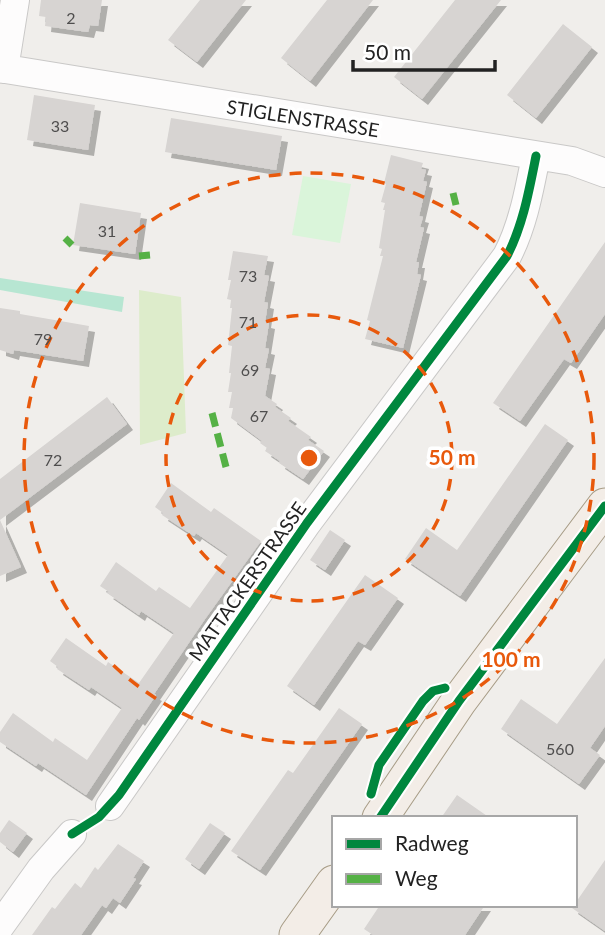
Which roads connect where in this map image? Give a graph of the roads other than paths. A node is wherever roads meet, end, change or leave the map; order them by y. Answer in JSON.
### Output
{"nodes":[{"id":1,"x":15,"y":0,"type":"edge"},
{"id":2,"x":2,"y":69,"type":"edge"},
{"id":3,"x":536,"y":156,"type":"junction"},
{"id":4,"x":605,"y":173,"type":"edge"},
{"id":5,"x":605,"y":506,"type":"edge"},
{"id":6,"x":110,"y":806,"type":"dead end"},
{"id":7,"x":381,"y":816,"type":"edge"},
{"id":8,"x":72,"y":834,"type":"dead end"},
{"id":9,"x":332,"y":886,"type":"edge"},
{"id":10,"x":0,"y":926,"type":"edge"},
{"id":11,"x":297,"y":935,"type":"edge"}],
"edges":[{"from":1,"to":2,"type":"street"},
{"from":2,"to":3,"type":"street","name":"STIGLENSTRASSE"},
{"from":3,"to":4,"type":"street","name":"STIGLENSTRASSE"},
{"from":3,"to":6,"type":"street","name":"MATTACKERSTRASSE"},
{"from":5,"to":7,"type":"main road"},
{"from":8,"to":10,"type":"street"},
{"from":9,"to":11,"type":"main road"}]}
